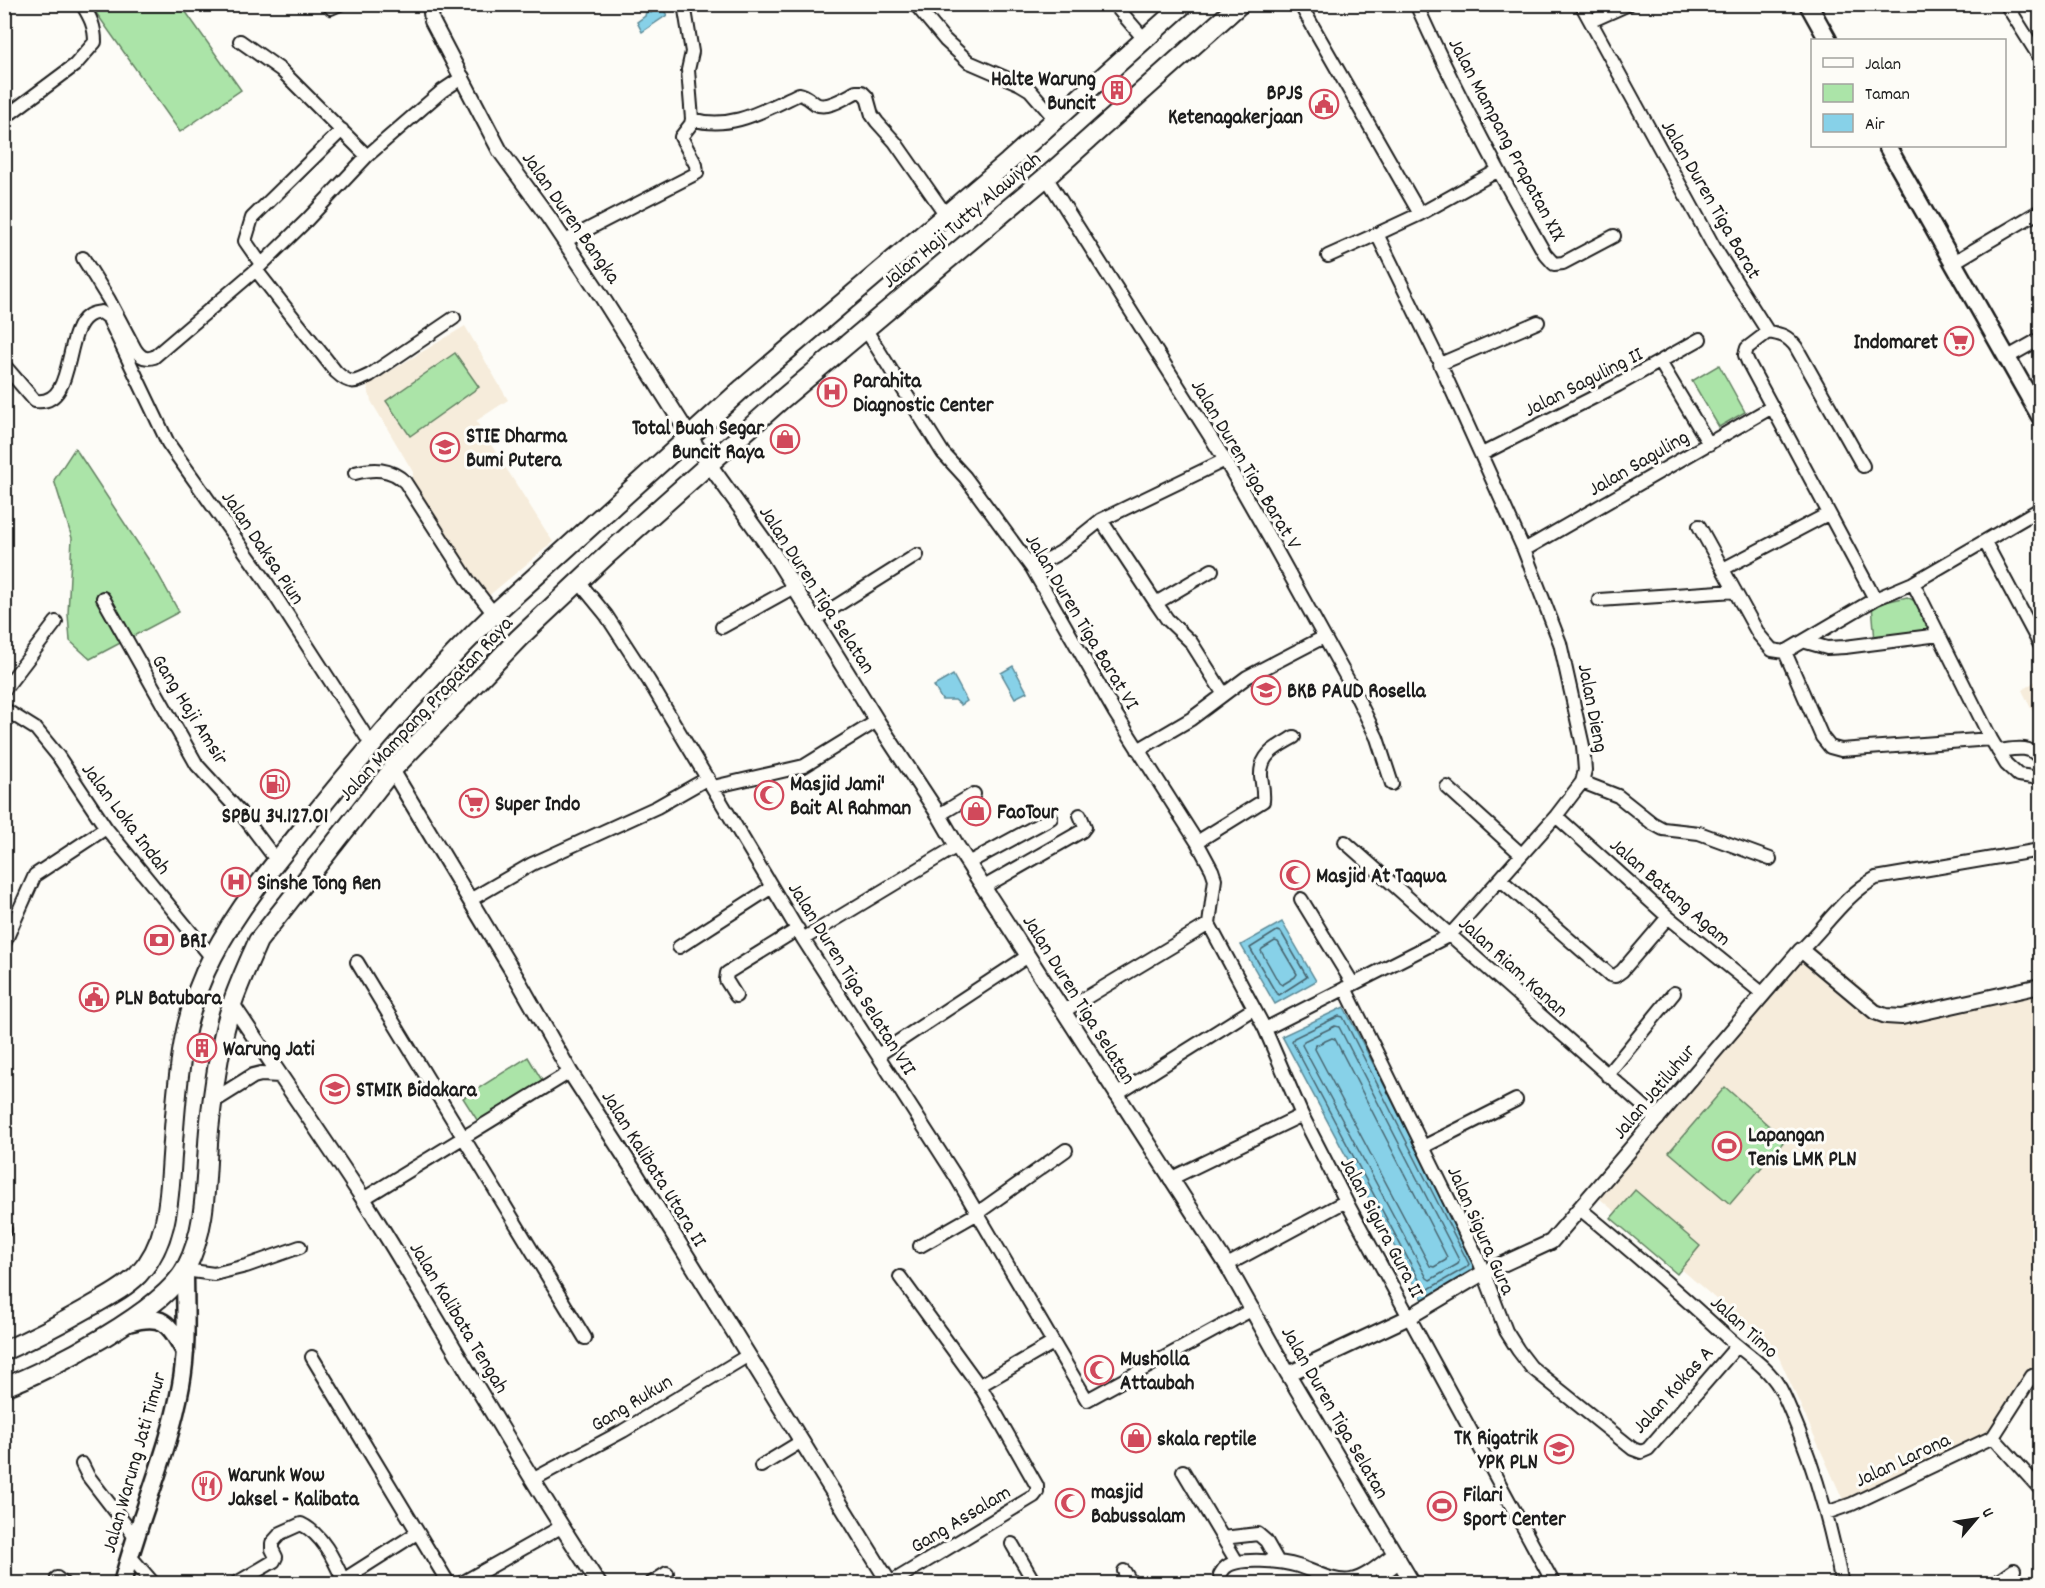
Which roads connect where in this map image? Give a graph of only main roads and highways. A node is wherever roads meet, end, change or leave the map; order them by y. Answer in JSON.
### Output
{"nodes":[{"id":1,"x":1185,"y":4,"type":"edge"},
{"id":2,"x":1239,"y":4,"type":"edge"},
{"id":3,"x":1808,"y":4,"type":"edge"},
{"id":4,"x":1827,"y":39,"type":"edge"},
{"id":5,"x":1888,"y":147,"type":"edge"},
{"id":6,"x":2040,"y":416,"type":"edge"},
{"id":7,"x":693,"y":441,"type":"joint"},
{"id":8,"x":711,"y":465,"type":"joint"},
{"id":9,"x":587,"y":530,"type":"junction"},
{"id":10,"x":607,"y":555,"type":"junction"},
{"id":11,"x":185,"y":1270,"type":"junction"},
{"id":12,"x":123,"y":1325,"type":"junction"},
{"id":13,"x":4,"y":1351,"type":"edge"},
{"id":14,"x":185,"y":1352,"type":"junction"},
{"id":15,"x":4,"y":1387,"type":"edge"},
{"id":16,"x":122,"y":1584,"type":"edge"}],
"edges":[{"from":1,"to":7,"type":"main road","name":"Jalan Haji Tutty Alawiyah"},
{"from":2,"to":8,"type":"main road","name":"Jalan Haji Tutty Alawiyah"},
{"from":3,"to":4,"type":"main road"},
{"from":5,"to":6,"type":"main road"},
{"from":7,"to":9,"type":"main road","name":"Jalan Mampang Prapatan Raya"},
{"from":8,"to":10,"type":"main road","name":"Jalan Mampang Prapatan Raya"},
{"from":9,"to":10,"type":"main road"},
{"from":9,"to":13,"type":"main road","name":"Jalan Mampang Prapatan Raya"},
{"from":10,"to":11,"type":"main road","name":"Jalan Mampang Prapatan Raya"},
{"from":11,"to":12,"type":"main road"},
{"from":11,"to":14,"type":"main road","name":"Jalan Warung Jati Timur"},
{"from":12,"to":14,"type":"main road","name":"Jalan Warung Jati Timur"},
{"from":12,"to":15,"type":"main road"},
{"from":14,"to":16,"type":"main road","name":"Jalan Warung Jati Timur"}]}
